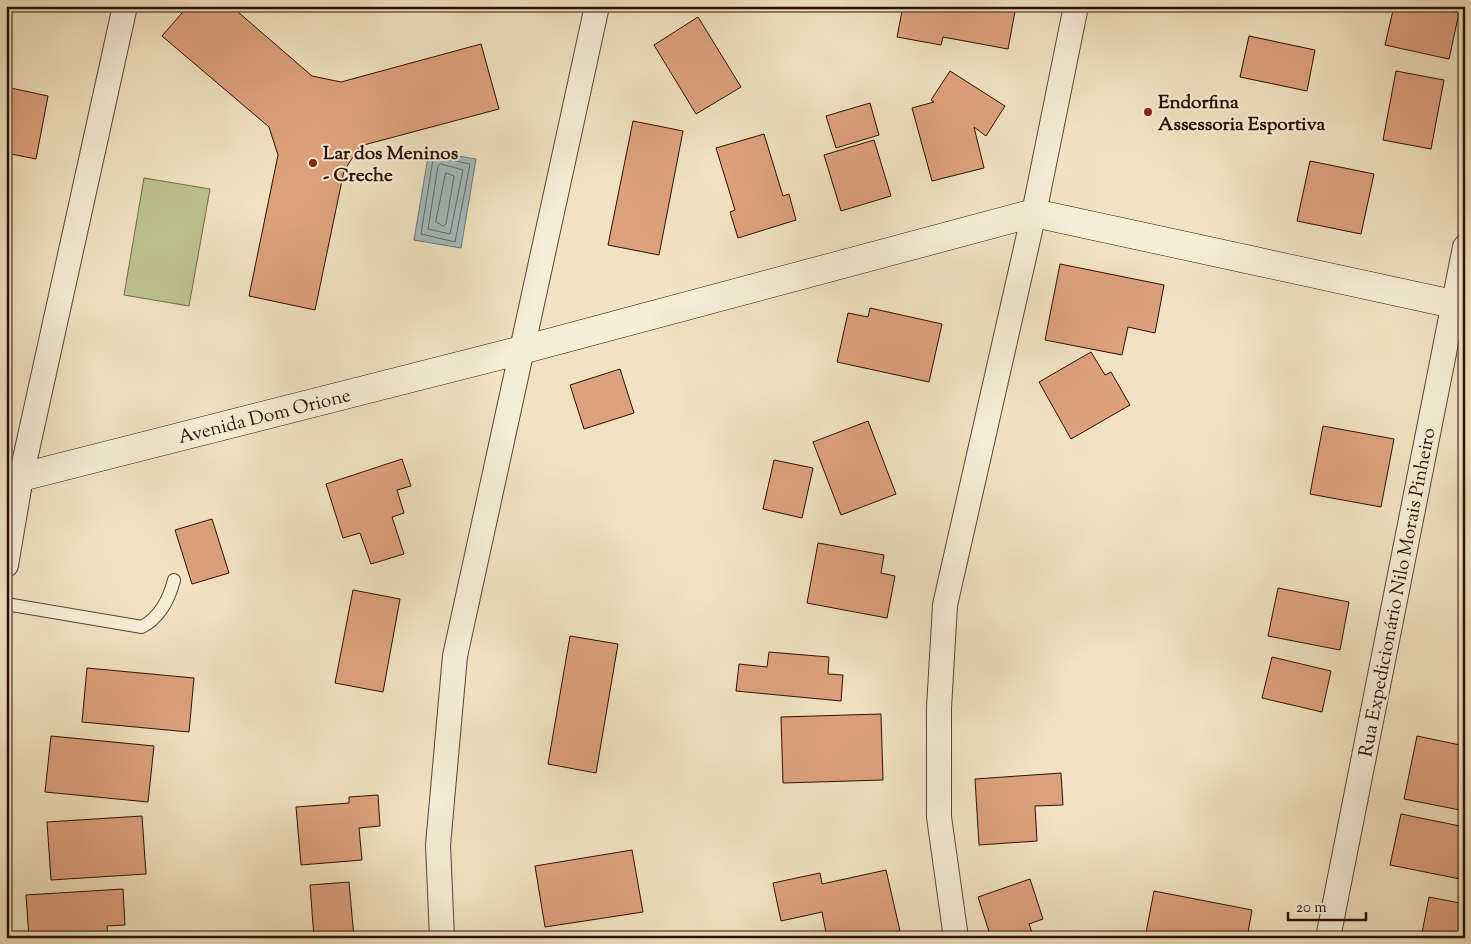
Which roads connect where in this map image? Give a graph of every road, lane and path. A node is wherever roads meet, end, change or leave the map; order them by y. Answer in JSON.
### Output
{"nodes":[{"id":1,"x":125,"y":6,"type":"edge"},
{"id":2,"x":598,"y":6,"type":"edge"},
{"id":3,"x":1076,"y":6,"type":"edge"},
{"id":4,"x":1034,"y":213,"type":"junction"},
{"id":5,"x":1465,"y":247,"type":"edge"},
{"id":6,"x":1459,"y":312,"type":"edge"},
{"id":7,"x":522,"y":350,"type":"junction"},
{"id":8,"x":14,"y":479,"type":"edge"},
{"id":9,"x":6,"y":565,"type":"edge"},
{"id":10,"x":174,"y":580,"type":"dead end"},
{"id":11,"x":6,"y":604,"type":"edge"},
{"id":12,"x":442,"y":938,"type":"edge"},
{"id":13,"x":956,"y":938,"type":"edge"},
{"id":14,"x":1328,"y":938,"type":"edge"}],
"edges":[{"from":1,"to":8,"type":"street"},
{"from":2,"to":7,"type":"street"},
{"from":3,"to":4,"type":"street"},
{"from":4,"to":6,"type":"street"},
{"from":4,"to":7,"type":"street","name":"Avenida Dom Orione"},
{"from":4,"to":13,"type":"street"},
{"from":5,"to":6,"type":"street","name":"Rua Expedicionário Nilo Morais Pinheiro"},
{"from":6,"to":14,"type":"street","name":"Rua Expedicionário Nilo Morais Pinheiro"},
{"from":7,"to":8,"type":"street","name":"Avenida Dom Orione"},
{"from":7,"to":12,"type":"street"},
{"from":8,"to":9,"type":"street"},
{"from":10,"to":11,"type":"lane"}]}
